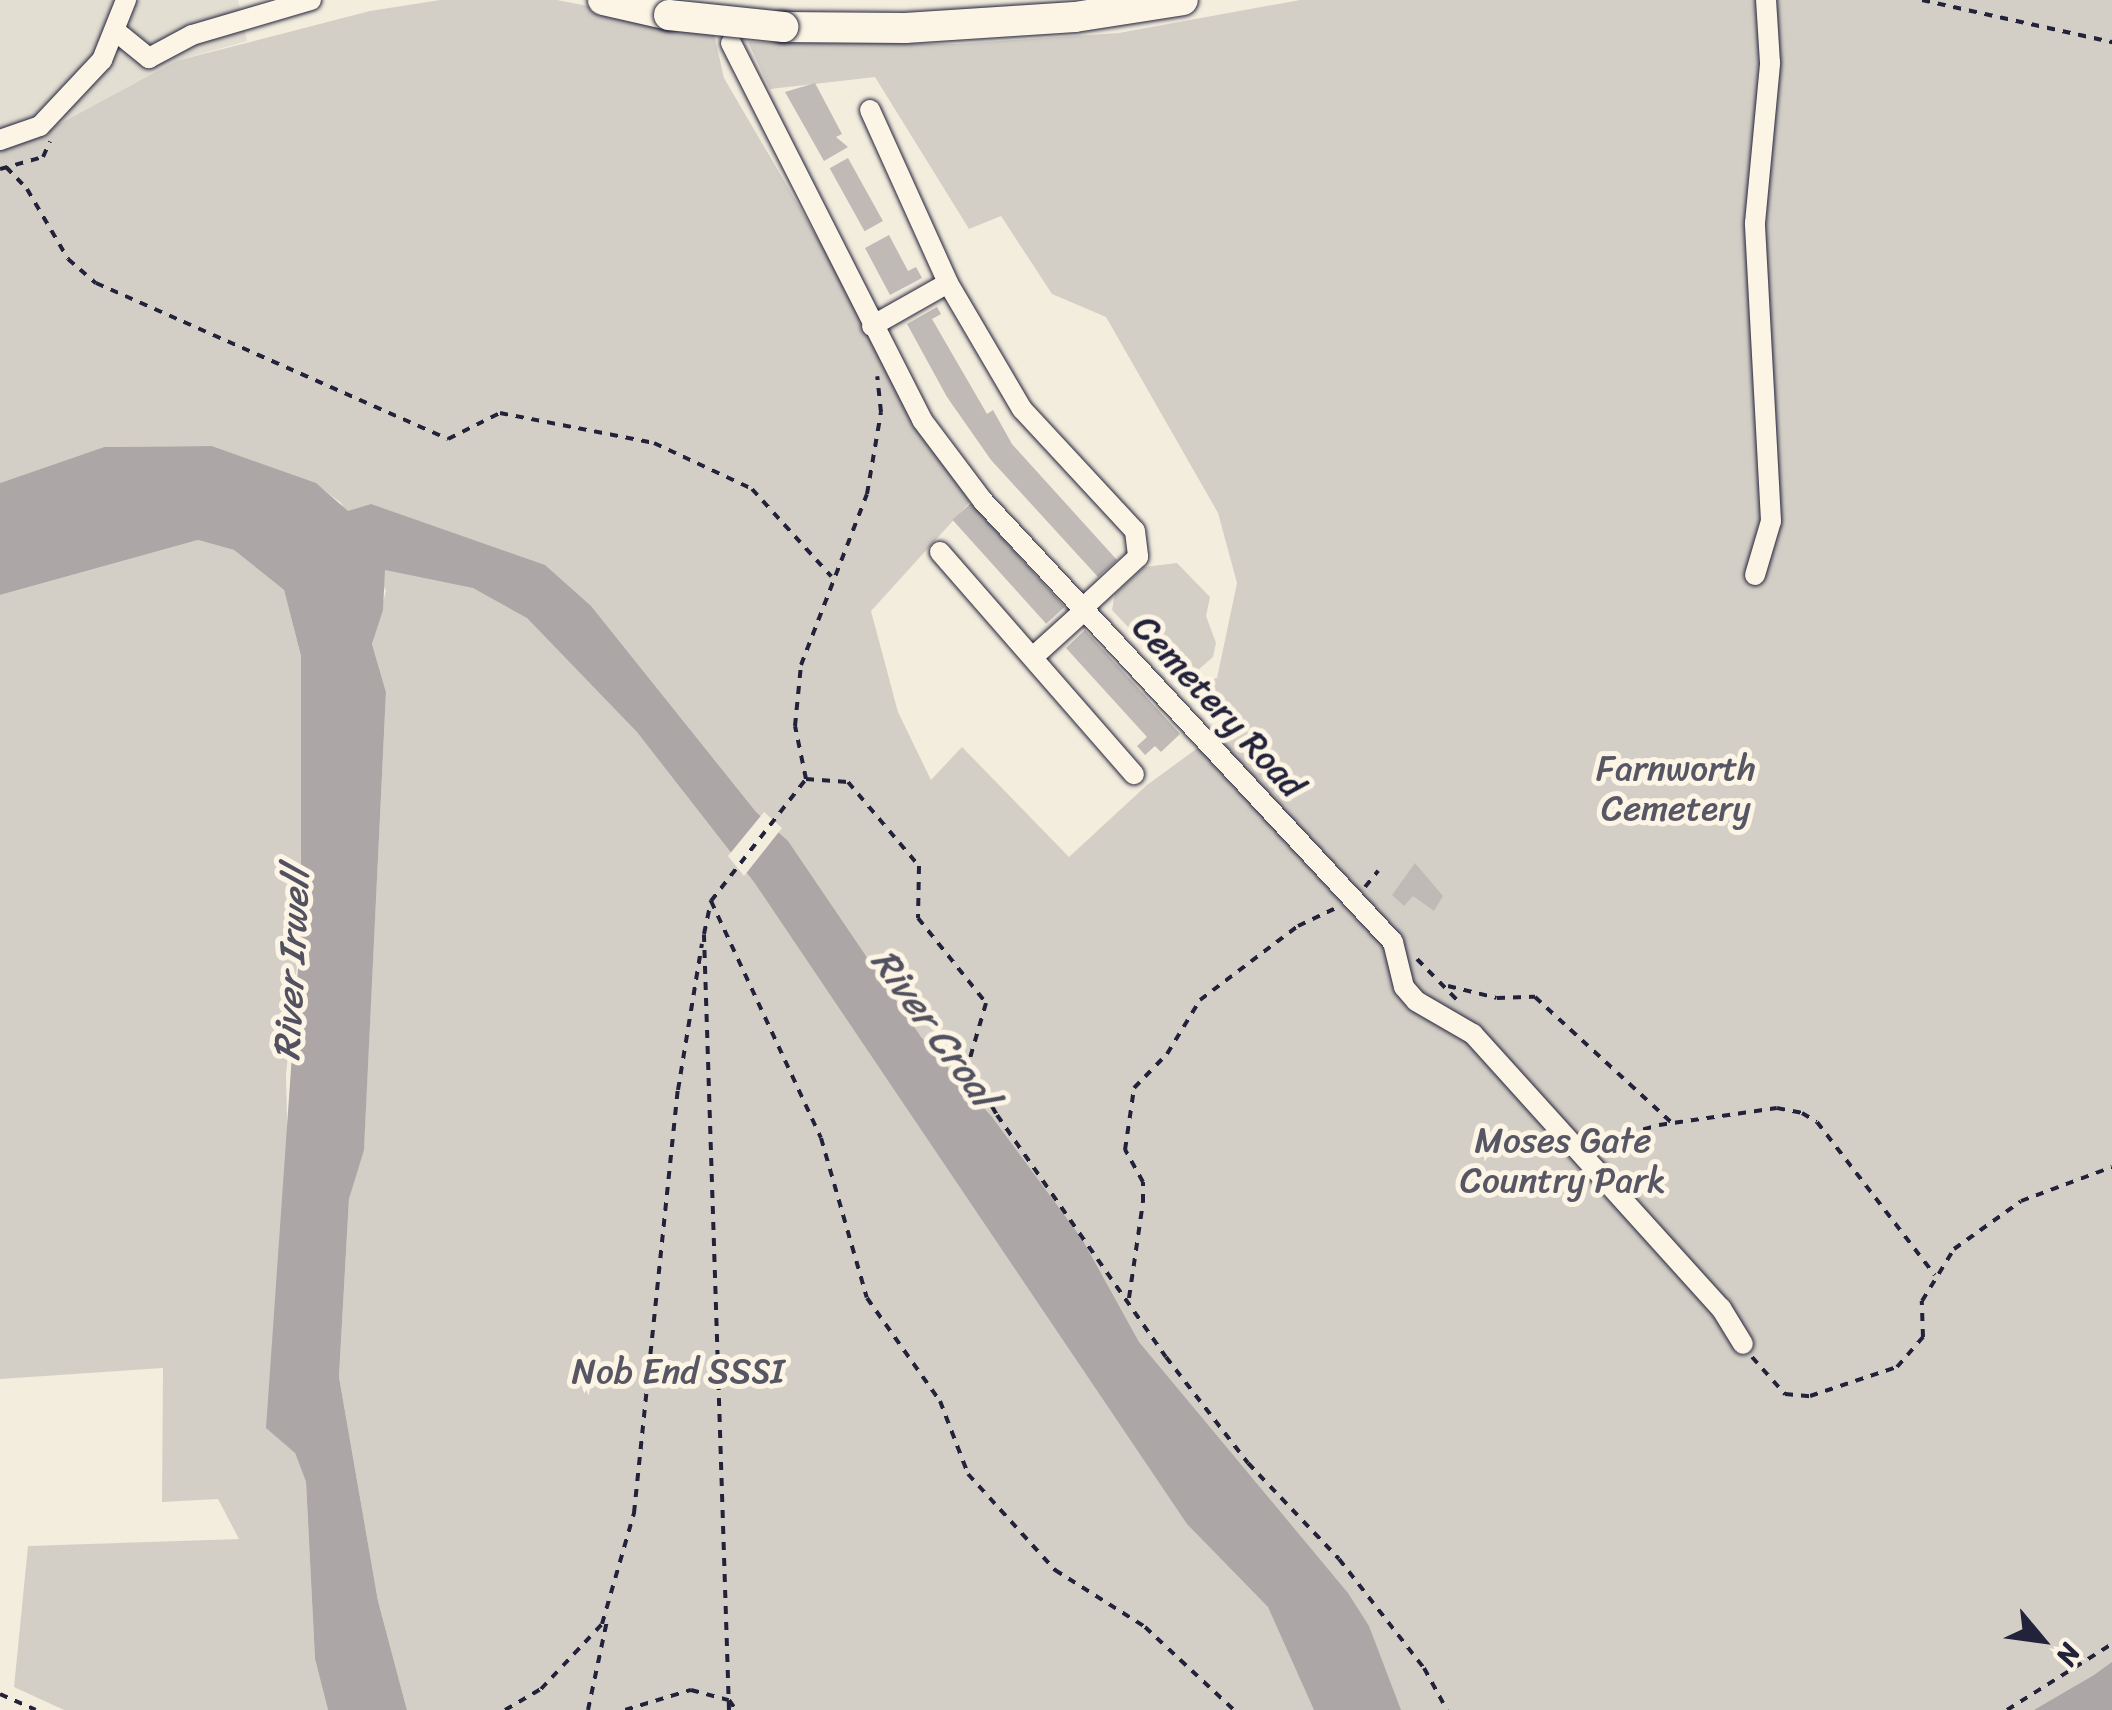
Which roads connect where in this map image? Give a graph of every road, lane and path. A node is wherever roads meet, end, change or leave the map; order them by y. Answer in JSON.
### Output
{"nodes":[{"id":1,"x":126,"y":0,"type":"edge"},
{"id":2,"x":311,"y":0,"type":"edge"},
{"id":3,"x":603,"y":0,"type":"edge"},
{"id":4,"x":1183,"y":0,"type":"edge"},
{"id":5,"x":1766,"y":0,"type":"edge"},
{"id":6,"x":1922,"y":0,"type":"edge"},
{"id":7,"x":118,"y":33,"type":"junction"},
{"id":8,"x":2112,"y":42,"type":"edge"},
{"id":9,"x":732,"y":43,"type":"dead end"},
{"id":10,"x":870,"y":110,"type":"dead end"},
{"id":11,"x":0,"y":140,"type":"edge"},
{"id":12,"x":6,"y":168,"type":"dead end"},
{"id":13,"x":948,"y":283,"type":"junction"},
{"id":14,"x":872,"y":326,"type":"junction"},
{"id":15,"x":876,"y":372,"type":"dead end"},
{"id":16,"x":940,"y":552,"type":"dead end"},
{"id":17,"x":1755,"y":575,"type":"dead end"},
{"id":18,"x":830,"y":576,"type":"junction"},
{"id":19,"x":1085,"y":608,"type":"junction"},
{"id":20,"x":1033,"y":657,"type":"junction"},
{"id":21,"x":1134,"y":774,"type":"dead end"},
{"id":22,"x":806,"y":779,"type":"junction"},
{"id":23,"x":1354,"y":900,"type":"junction"},
{"id":24,"x":711,"y":901,"type":"junction"},
{"id":25,"x":704,"y":934,"type":"junction"},
{"id":26,"x":1393,"y":942,"type":"junction"},
{"id":27,"x":1448,"y":986,"type":"junction"},
{"id":28,"x":1472,"y":1034,"type":"junction"},
{"id":29,"x":1672,"y":1123,"type":"junction"},
{"id":30,"x":1577,"y":1147,"type":"junction"},
{"id":31,"x":2112,"y":1167,"type":"edge"},
{"id":32,"x":1935,"y":1275,"type":"junction"},
{"id":33,"x":1128,"y":1300,"type":"junction"},
{"id":34,"x":1744,"y":1344,"type":"joint"},
{"id":35,"x":610,"y":1606,"type":"junction"},
{"id":36,"x":2112,"y":1644,"type":"edge"},
{"id":37,"x":0,"y":1694,"type":"edge"},
{"id":38,"x":662,"y":1699,"type":"junction"},
{"id":39,"x":729,"y":1700,"type":"junction"},
{"id":40,"x":36,"y":1710,"type":"edge"},
{"id":41,"x":505,"y":1710,"type":"edge"},
{"id":42,"x":588,"y":1710,"type":"edge"},
{"id":43,"x":626,"y":1710,"type":"edge"},
{"id":44,"x":651,"y":1710,"type":"edge"},
{"id":45,"x":733,"y":1710,"type":"edge"},
{"id":46,"x":1234,"y":1710,"type":"edge"},
{"id":47,"x":1447,"y":1710,"type":"edge"},
{"id":48,"x":2007,"y":1710,"type":"edge"}],
"edges":[{"from":1,"to":7,"type":"street"},
{"from":2,"to":7,"type":"street"},
{"from":3,"to":4,"type":"highway","bridge":true},
{"from":5,"to":17,"type":"street"},
{"from":6,"to":8,"type":"path"},
{"from":7,"to":11,"type":"street"},
{"from":9,"to":14,"type":"street","name":"Cemetery Road"},
{"from":10,"to":13,"type":"street"},
{"from":12,"to":18,"type":"path"},
{"from":13,"to":14,"type":"street"},
{"from":13,"to":19,"type":"street"},
{"from":14,"to":19,"type":"street","name":"Cemetery Road"},
{"from":15,"to":18,"type":"path"},
{"from":16,"to":20,"type":"street"},
{"from":18,"to":22,"type":"path"},
{"from":19,"to":20,"type":"street"},
{"from":19,"to":23,"type":"street","name":"Cemetery Road"},
{"from":20,"to":21,"type":"street"},
{"from":22,"to":24,"type":"path"},
{"from":22,"to":33,"type":"path"},
{"from":23,"to":26,"type":"street","name":"Cemetery Road"},
{"from":23,"to":33,"type":"path"},
{"from":24,"to":25,"type":"path"},
{"from":24,"to":46,"type":"path"},
{"from":25,"to":35,"type":"path"},
{"from":25,"to":39,"type":"path"},
{"from":26,"to":27,"type":"path"},
{"from":26,"to":28,"type":"street","name":"Cemetery Road"},
{"from":27,"to":28,"type":"path"},
{"from":27,"to":29,"type":"path"},
{"from":28,"to":30,"type":"street","name":"Cemetery Road"},
{"from":29,"to":30,"type":"path"},
{"from":29,"to":32,"type":"path"},
{"from":30,"to":34,"type":"street","name":"Cemetery Road"},
{"from":31,"to":32,"type":"path"},
{"from":32,"to":34,"type":"path"},
{"from":33,"to":47,"type":"path"},
{"from":35,"to":41,"type":"path"},
{"from":35,"to":42,"type":"path"},
{"from":36,"to":48,"type":"path"},
{"from":37,"to":40,"type":"path"},
{"from":38,"to":39,"type":"path"},
{"from":38,"to":43,"type":"path"},
{"from":38,"to":44,"type":"path"},
{"from":39,"to":45,"type":"path"}]}
